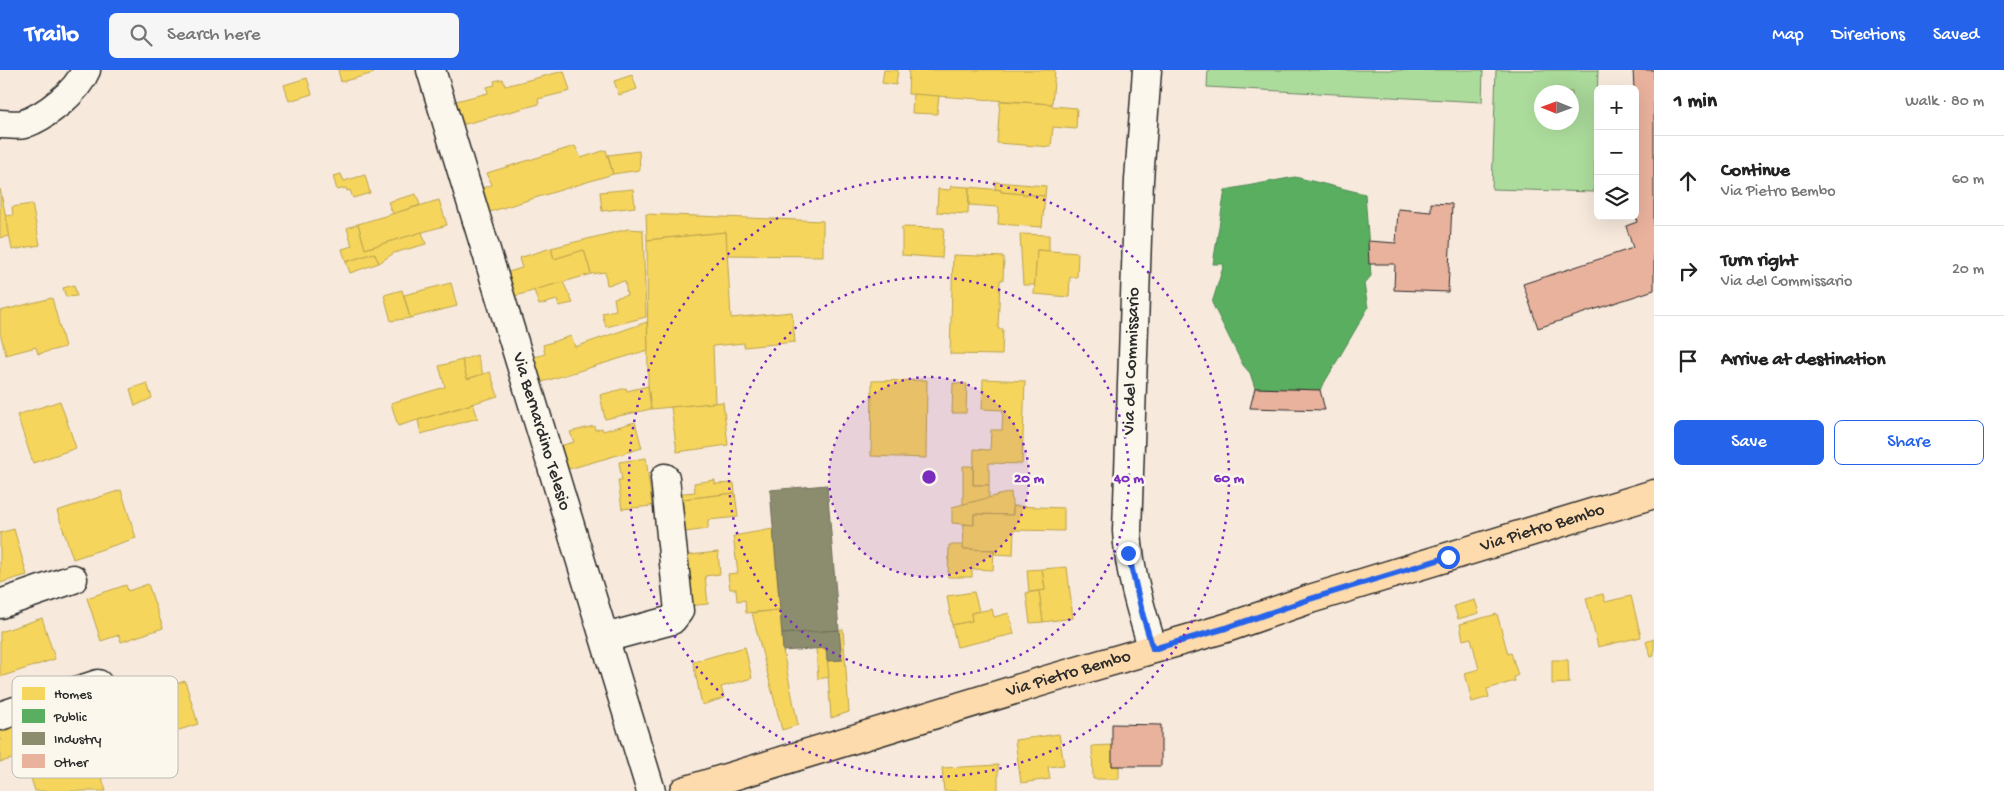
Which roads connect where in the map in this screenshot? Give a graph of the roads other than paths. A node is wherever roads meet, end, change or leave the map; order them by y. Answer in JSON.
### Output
{"nodes":[{"id":1,"x":86,"y":70,"type":"edge"},
{"id":2,"x":431,"y":70,"type":"edge"},
{"id":3,"x":1147,"y":70,"type":"edge"},
{"id":4,"x":0,"y":124,"type":"edge"},
{"id":5,"x":665,"y":478,"type":"dead end"},
{"id":6,"x":1654,"y":494,"type":"edge"},
{"id":7,"x":73,"y":579,"type":"dead end"},
{"id":8,"x":0,"y":604,"type":"edge"},
{"id":9,"x":605,"y":638,"type":"junction"},
{"id":10,"x":1153,"y":649,"type":"junction"},
{"id":11,"x":12,"y":712,"type":"edge"},
{"id":12,"x":0,"y":716,"type":"edge"},
{"id":13,"x":746,"y":782,"type":"edge"},
{"id":14,"x":652,"y":791,"type":"edge"},
{"id":15,"x":684,"y":791,"type":"edge"}],
"edges":[{"from":1,"to":4,"type":"street"},
{"from":2,"to":9,"type":"street","name":"Via Bernardino Telesio"},
{"from":3,"to":10,"type":"street","name":"Via del Commissario"},
{"from":5,"to":9,"type":"street"},
{"from":6,"to":10,"type":"main road","name":"Via Pietro Bembo"},
{"from":7,"to":8,"type":"street"},
{"from":9,"to":14,"type":"street","name":"Via Bernardino Telesio"},
{"from":10,"to":13,"type":"main road","name":"Via Pietro Bembo"},
{"from":11,"to":12,"type":"street"},
{"from":13,"to":15,"type":"main road","name":"Via Pietro Bembo"}]}
